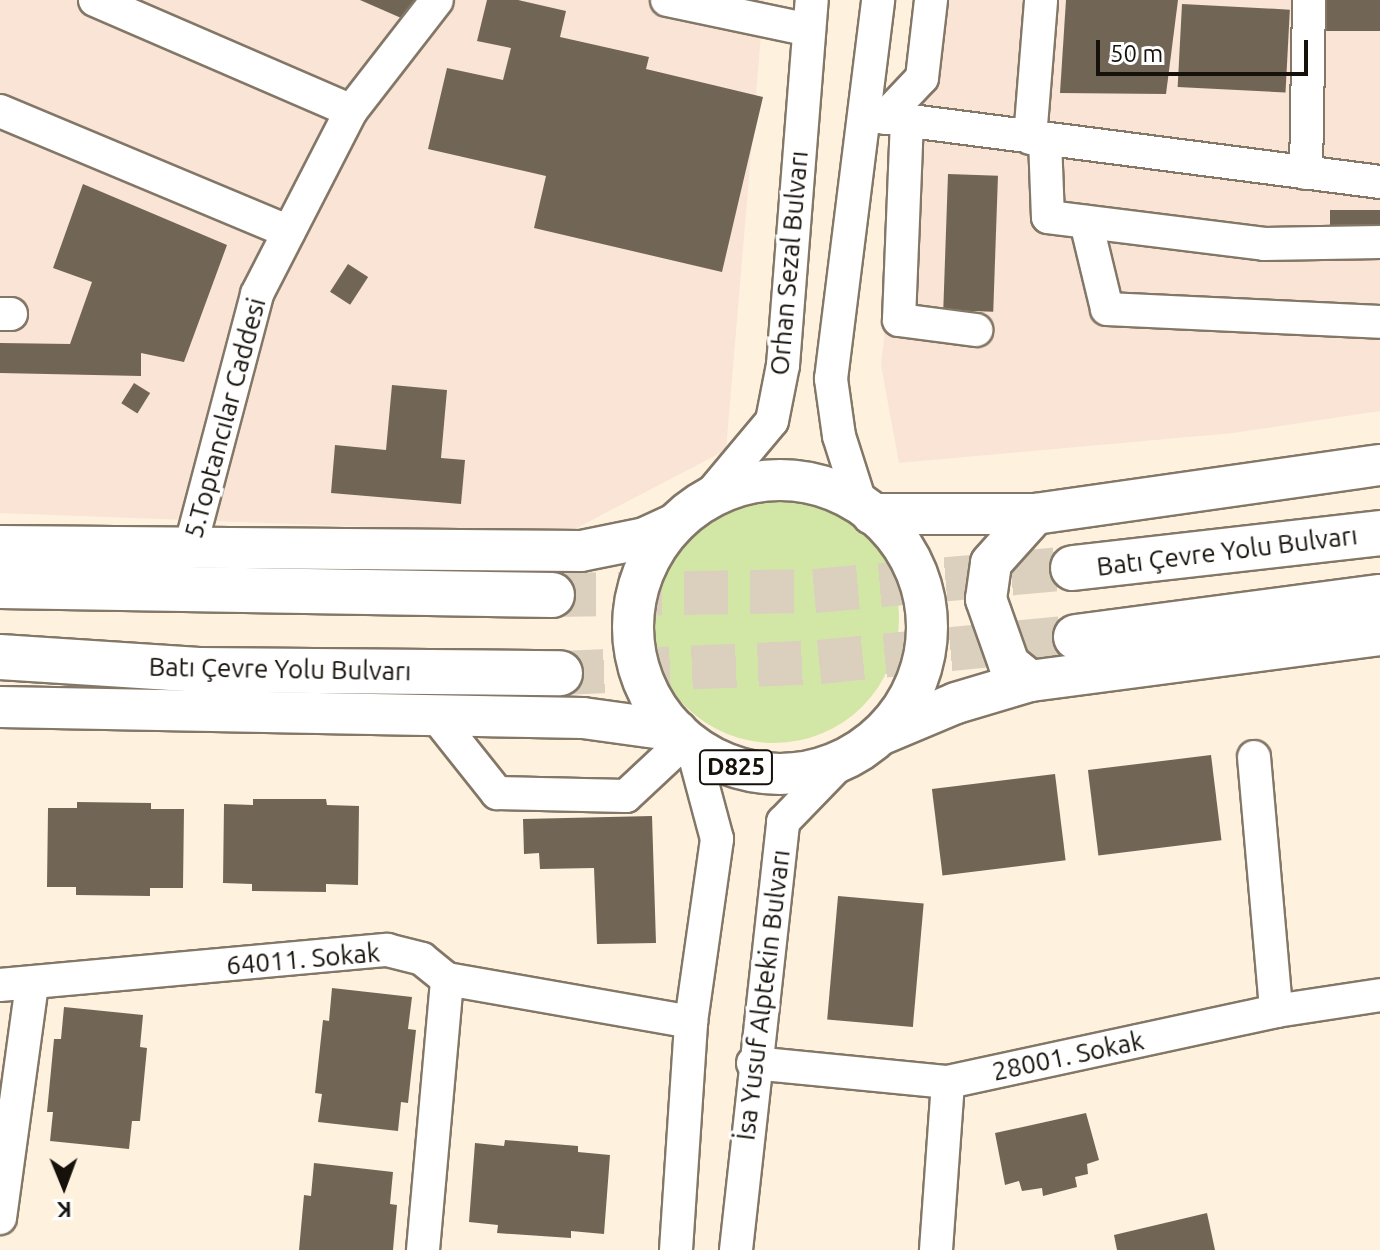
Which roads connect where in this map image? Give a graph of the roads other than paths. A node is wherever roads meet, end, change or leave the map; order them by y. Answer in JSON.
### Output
{"nodes":[{"id":1,"x":95,"y":0,"type":"edge"},
{"id":2,"x":437,"y":0,"type":"edge"},
{"id":3,"x":667,"y":0,"type":"edge"},
{"id":4,"x":878,"y":0,"type":"edge"},
{"id":5,"x":931,"y":0,"type":"edge"},
{"id":6,"x":1041,"y":0,"type":"edge"},
{"id":7,"x":1309,"y":0,"type":"edge"},
{"id":8,"x":810,"y":15,"type":"edge"},
{"id":9,"x":0,"y":111,"type":"edge"},
{"id":10,"x":351,"y":111,"type":"junction"},
{"id":11,"x":885,"y":118,"type":"junction"},
{"id":12,"x":1038,"y":139,"type":"junction"},
{"id":13,"x":1306,"y":173,"type":"junction"},
{"id":14,"x":1380,"y":182,"type":"edge"},
{"id":15,"x":1086,"y":222,"type":"junction"},
{"id":16,"x":289,"y":232,"type":"junction"},
{"id":17,"x":1380,"y":242,"type":"edge"},
{"id":18,"x":1380,"y":322,"type":"edge"},
{"id":19,"x":976,"y":330,"type":"dead end"},
{"id":20,"x":1380,"y":465,"type":"edge"},
{"id":21,"x":866,"y":509,"type":"junction"},
{"id":22,"x":690,"y":512,"type":"junction"},
{"id":23,"x":1035,"y":514,"type":"junction"},
{"id":24,"x":1380,"y":533,"type":"edge"},
{"id":25,"x":0,"y":546,"type":"edge"},
{"id":26,"x":189,"y":552,"type":"junction"},
{"id":27,"x":1073,"y":568,"type":"tunnel mouth"},
{"id":28,"x":0,"y":586,"type":"edge"},
{"id":29,"x":552,"y":595,"type":"tunnel mouth"},
{"id":30,"x":1380,"y":597,"type":"edge"},
{"id":31,"x":1380,"y":635,"type":"edge"},
{"id":32,"x":1076,"y":637,"type":"tunnel mouth"},
{"id":33,"x":0,"y":657,"type":"edge"},
{"id":34,"x":560,"y":673,"type":"tunnel mouth"},
{"id":35,"x":1030,"y":681,"type":"junction"},
{"id":36,"x":0,"y":707,"type":"edge"},
{"id":37,"x":435,"y":715,"type":"junction"},
{"id":38,"x":882,"y":734,"type":"junction"},
{"id":39,"x":685,"y":739,"type":"junction"},
{"id":40,"x":1254,"y":757,"type":"dead end"},
{"id":41,"x":841,"y":762,"type":"junction"},
{"id":42,"x":447,"y":979,"type":"junction"},
{"id":43,"x":32,"y":983,"type":"junction"},
{"id":44,"x":0,"y":985,"type":"edge"},
{"id":45,"x":1380,"y":995,"type":"edge"},
{"id":46,"x":1276,"y":1011,"type":"junction"},
{"id":47,"x":691,"y":1022,"type":"junction"},
{"id":48,"x":753,"y":1063,"type":"junction"},
{"id":49,"x":948,"y":1082,"type":"junction"},
{"id":50,"x":0,"y":1218,"type":"edge"},
{"id":51,"x":423,"y":1250,"type":"edge"},
{"id":52,"x":676,"y":1250,"type":"edge"},
{"id":53,"x":736,"y":1250,"type":"edge"},
{"id":54,"x":936,"y":1250,"type":"edge"}],
"edges":[{"from":1,"to":10,"type":"street"},
{"from":2,"to":10,"type":"street","name":"5.Toptancılar Caddesi"},
{"from":3,"to":8,"type":"street"},
{"from":4,"to":11,"type":"street","name":"Orhan Sezal Bulvarı"},
{"from":5,"to":11,"type":"street"},
{"from":6,"to":12,"type":"street"},
{"from":7,"to":13,"type":"street"},
{"from":8,"to":22,"type":"street","name":"Orhan Sezal Bulvarı"},
{"from":9,"to":16,"type":"street"},
{"from":10,"to":16,"type":"street","name":"5.Toptancılar Caddesi"},
{"from":11,"to":12,"type":"street"},
{"from":11,"to":19,"type":"street"},
{"from":11,"to":21,"type":"street","name":"Orhan Sezal Bulvarı"},
{"from":12,"to":13,"type":"street"},
{"from":12,"to":15,"type":"street"},
{"from":13,"to":14,"type":"street"},
{"from":15,"to":17,"type":"street"},
{"from":15,"to":18,"type":"street"},
{"from":16,"to":26,"type":"street","name":"5.Toptancılar Caddesi"},
{"from":20,"to":23,"type":"main road","number":"D825"},
{"from":21,"to":22,"type":"main road","number":"D825"},
{"from":21,"to":23,"type":"main road","number":"D825"},
{"from":21,"to":38,"type":"main road","number":"D825"},
{"from":22,"to":26,"type":"main road","number":"D825"},
{"from":22,"to":39,"type":"main road","number":"D825"},
{"from":23,"to":35,"type":"main road"},
{"from":24,"to":27,"type":"highway","name":"Batı Çevre Yolu Bulvarı"},
{"from":25,"to":26,"type":"main road","number":"D825"},
{"from":28,"to":29,"type":"highway"},
{"from":30,"to":32,"type":"highway"},
{"from":31,"to":35,"type":"main road","number":"D825"},
{"from":33,"to":34,"type":"highway","name":"Batı Çevre Yolu Bulvarı"},
{"from":35,"to":38,"type":"main road","number":"D825"},
{"from":36,"to":37,"type":"main road","number":"D825"},
{"from":37,"to":39,"type":"main road","number":"D825"},
{"from":37,"to":39,"type":"street"},
{"from":38,"to":41,"type":"main road","number":"D825"},
{"from":39,"to":41,"type":"main road","number":"D825"},
{"from":39,"to":47,"type":"street"},
{"from":40,"to":46,"type":"street"},
{"from":41,"to":48,"type":"street","name":"İsa Yusuf Alptekin Bulvarı"},
{"from":42,"to":43,"type":"street","name":"64011. Sokak"},
{"from":42,"to":47,"type":"street","name":"64011. Sokak"},
{"from":42,"to":51,"type":"street"},
{"from":43,"to":44,"type":"street","name":"64011. Sokak"},
{"from":43,"to":50,"type":"street"},
{"from":45,"to":46,"type":"street","name":"28001. Sokak"},
{"from":46,"to":49,"type":"street","name":"28001. Sokak"},
{"from":47,"to":52,"type":"street"},
{"from":48,"to":49,"type":"street","name":"28001. Sokak"},
{"from":48,"to":53,"type":"street","name":"İsa Yusuf Alptekin Bulvarı"},
{"from":49,"to":54,"type":"street"}]}
